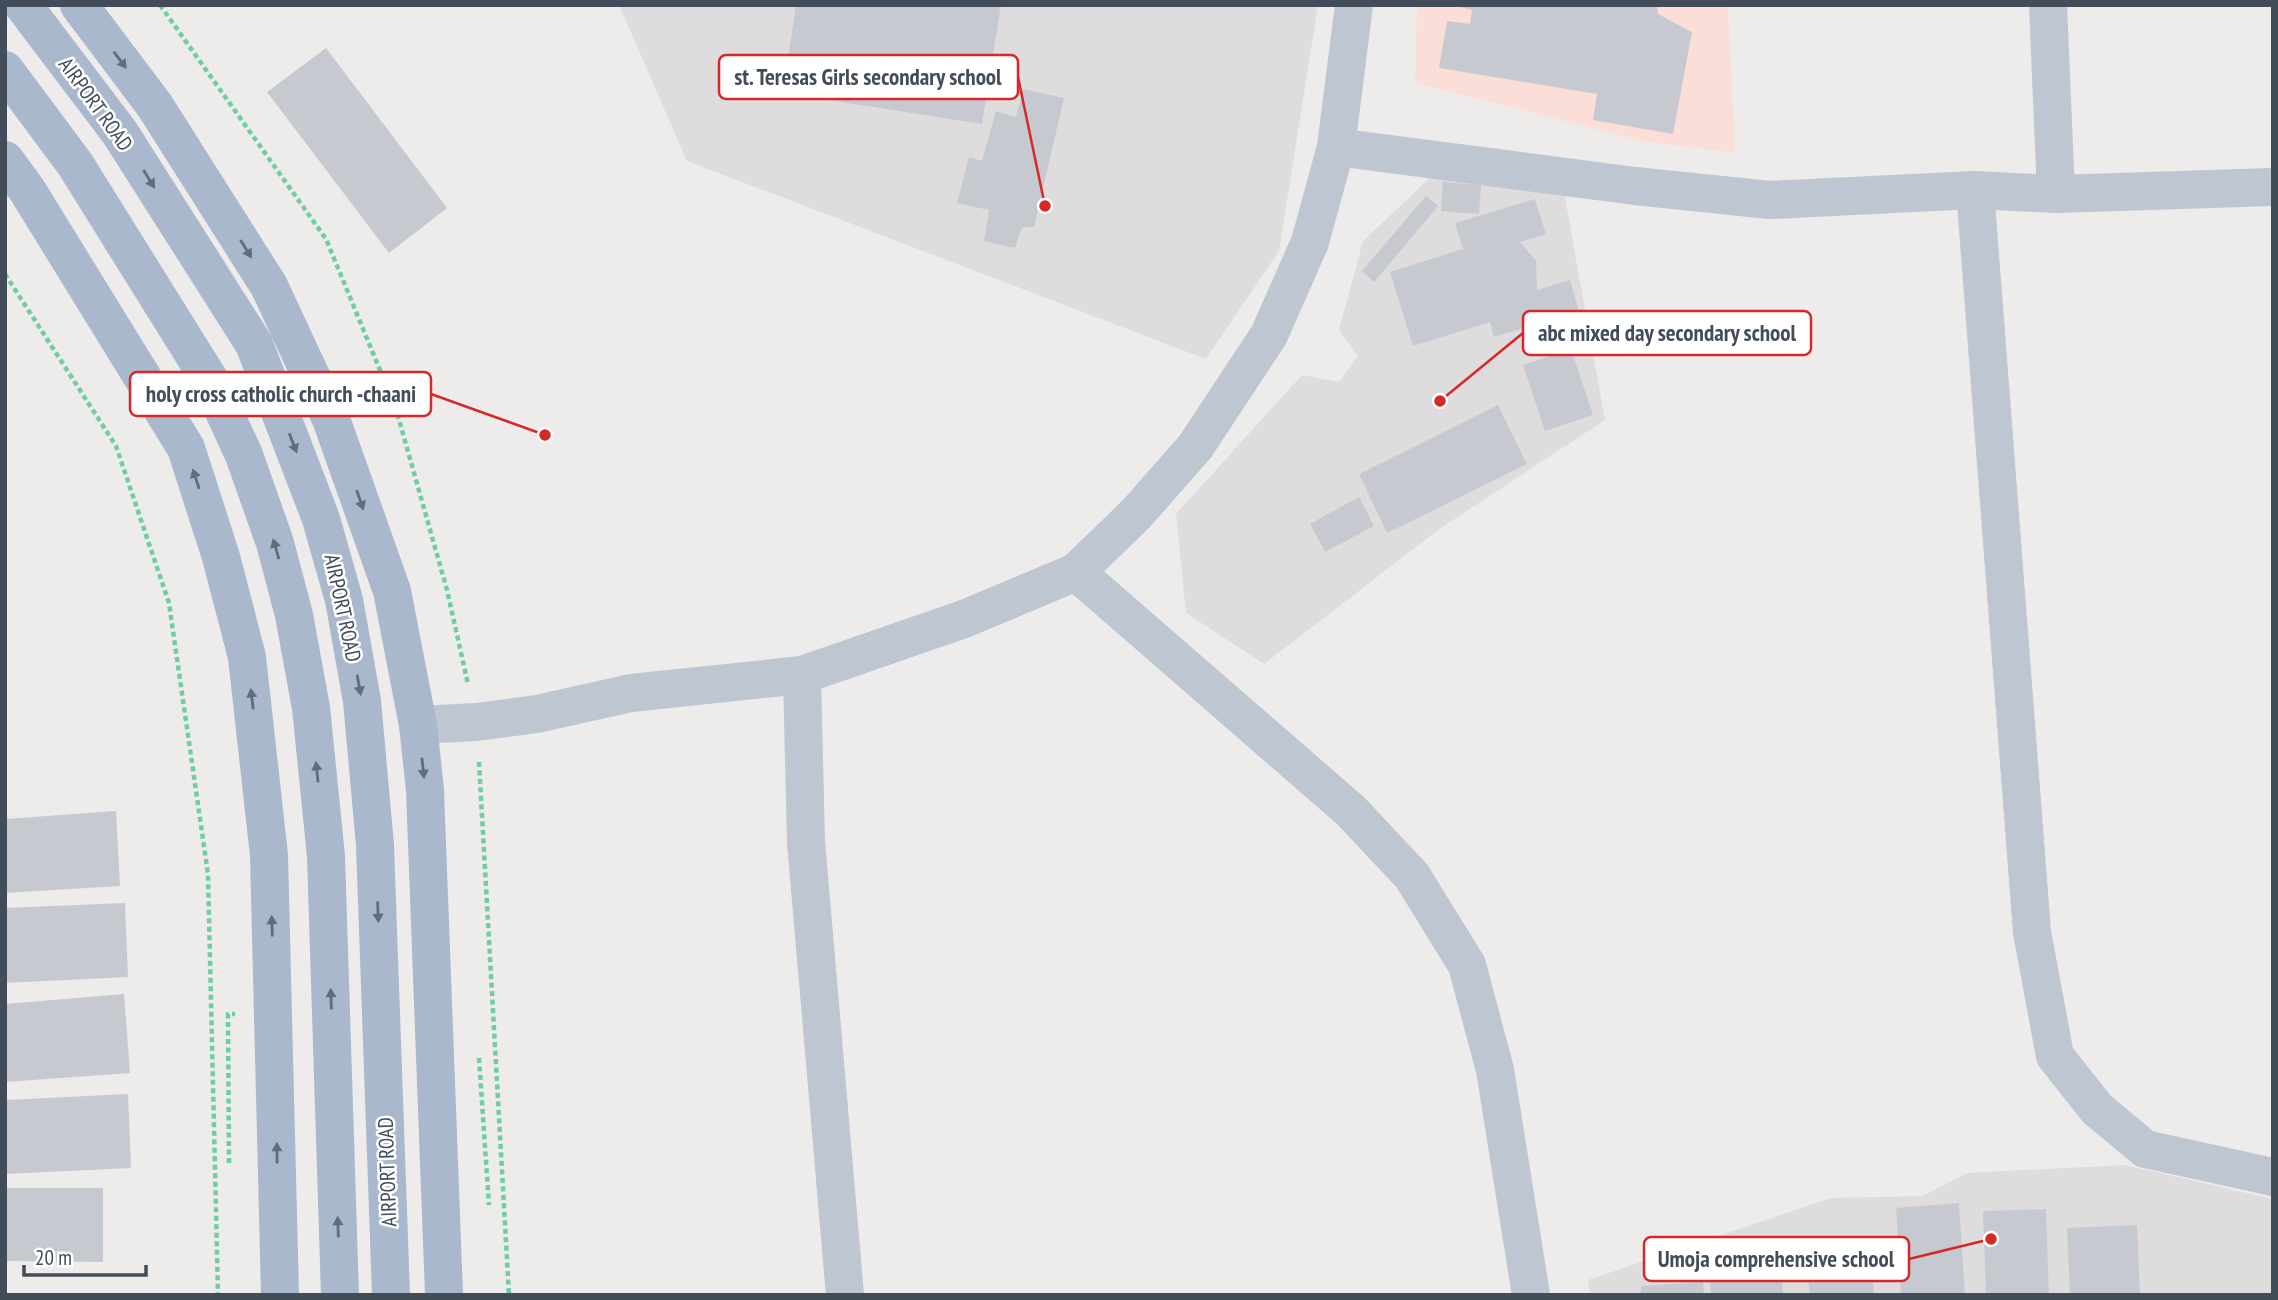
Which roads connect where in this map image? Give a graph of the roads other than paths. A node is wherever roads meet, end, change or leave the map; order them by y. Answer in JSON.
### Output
{"nodes":[{"id":1,"x":23,"y":5,"type":"edge"},
{"id":2,"x":79,"y":5,"type":"edge"},
{"id":3,"x":1353,"y":5,"type":"edge"},
{"id":4,"x":2048,"y":5,"type":"edge"},
{"id":5,"x":5,"y":70,"type":"edge"},
{"id":6,"x":1336,"y":147,"type":"junction"},
{"id":7,"x":5,"y":160,"type":"edge"},
{"id":8,"x":2273,"y":187,"type":"edge"},
{"id":9,"x":1975,"y":190,"type":"junction"},
{"id":10,"x":2056,"y":194,"type":"junction"},
{"id":11,"x":1076,"y":572,"type":"junction"},
{"id":12,"x":802,"y":675,"type":"junction"},
{"id":13,"x":418,"y":725,"type":"junction"},
{"id":14,"x":2273,"y":1177,"type":"edge"},
{"id":15,"x":280,"y":1295,"type":"edge"},
{"id":16,"x":340,"y":1295,"type":"edge"},
{"id":17,"x":391,"y":1295,"type":"edge"},
{"id":18,"x":444,"y":1295,"type":"edge"},
{"id":19,"x":845,"y":1295,"type":"edge"},
{"id":20,"x":1531,"y":1295,"type":"edge"}],
"edges":[{"from":1,"to":17,"type":"main road","name":"AIRPORT ROAD","one_way":true},
{"from":2,"to":13,"type":"main road","one_way":true},
{"from":3,"to":6,"type":"street"},
{"from":4,"to":10,"type":"street"},
{"from":16,"to":5,"type":"main road","one_way":true},
{"from":6,"to":9,"type":"street"},
{"from":6,"to":11,"type":"street"},
{"from":15,"to":7,"type":"main road","one_way":true},
{"from":8,"to":10,"type":"street"},
{"from":9,"to":10,"type":"street"},
{"from":9,"to":14,"type":"street"},
{"from":11,"to":12,"type":"street"},
{"from":11,"to":20,"type":"street"},
{"from":12,"to":13,"type":"street"},
{"from":12,"to":19,"type":"street"},
{"from":13,"to":18,"type":"main road","one_way":true}]}
